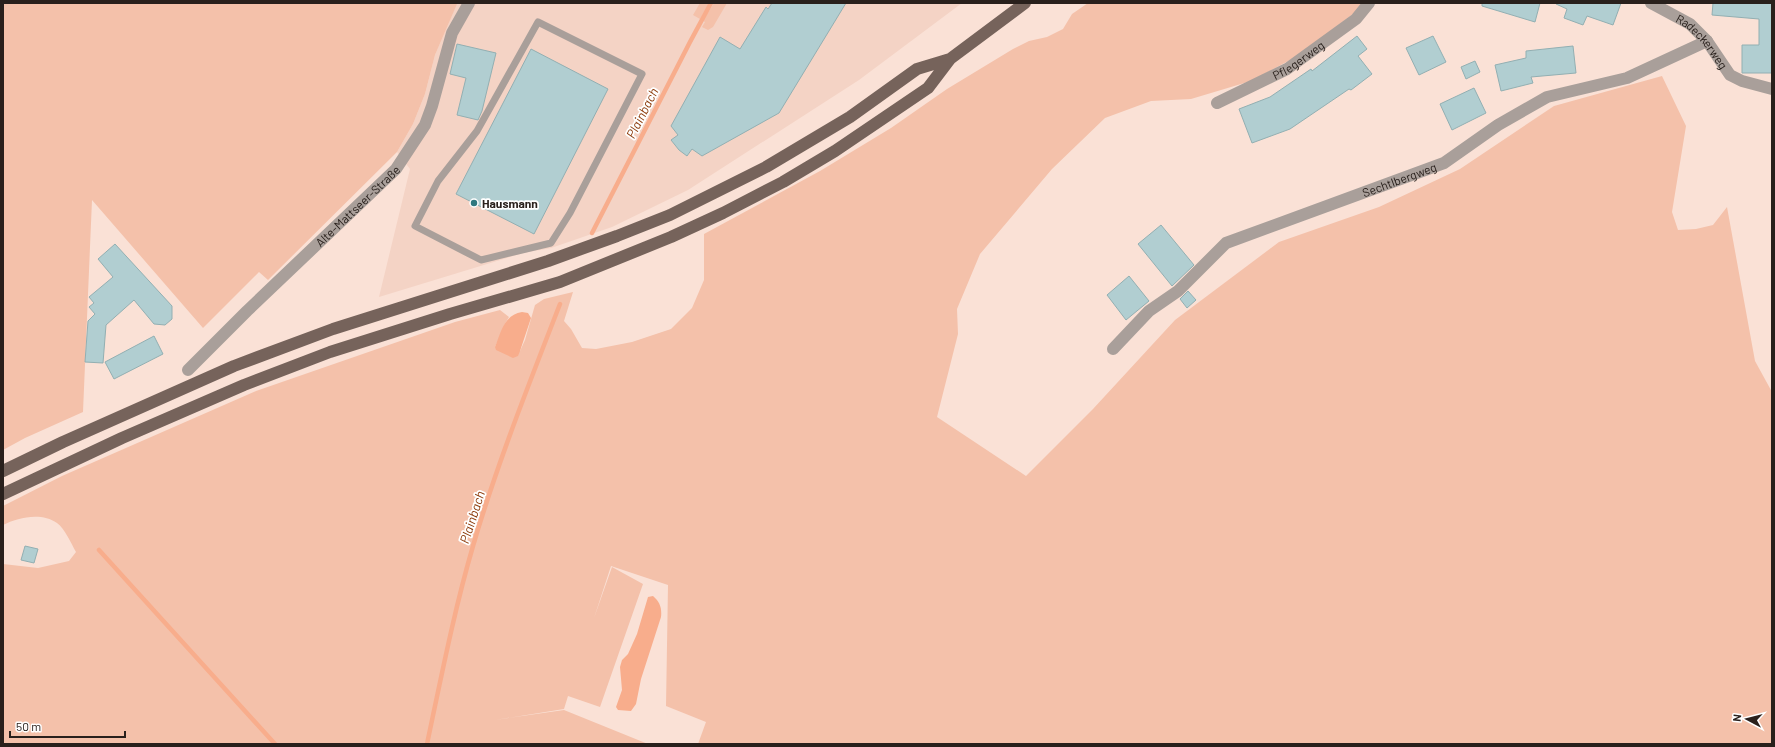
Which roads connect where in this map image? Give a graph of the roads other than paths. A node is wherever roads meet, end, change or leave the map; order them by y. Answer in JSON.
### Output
{"nodes":[{"id":1,"x":468,"y":3,"type":"edge"},
{"id":2,"x":1025,"y":3,"type":"edge"},
{"id":3,"x":1370,"y":3,"type":"edge"},
{"id":4,"x":1651,"y":3,"type":"edge"},
{"id":5,"x":1707,"y":41,"type":"junction"},
{"id":6,"x":950,"y":59,"type":"junction"},
{"id":7,"x":1772,"y":89,"type":"edge"},
{"id":8,"x":1217,"y":103,"type":"dead end"},
{"id":9,"x":438,"y":181,"type":"joint"},
{"id":10,"x":1113,"y":349,"type":"dead end"},
{"id":11,"x":188,"y":370,"type":"dead end"},
{"id":12,"x":3,"y":471,"type":"edge"},
{"id":13,"x":3,"y":494,"type":"edge"}],
"edges":[{"from":1,"to":11,"type":"street","name":"Alte-Mattseer-Straße"},
{"from":2,"to":6,"type":"main road"},
{"from":3,"to":8,"type":"street","name":"Pflegerweg"},
{"from":4,"to":5,"type":"street","name":"Radeckerweg"},
{"from":5,"to":7,"type":"street","name":"Radeckerweg"},
{"from":5,"to":10,"type":"street","name":"Sechtlbergweg"},
{"from":6,"to":12,"type":"main road"},
{"from":6,"to":13,"type":"main road"},
{"from":9,"to":9,"type":"lane"}]}
